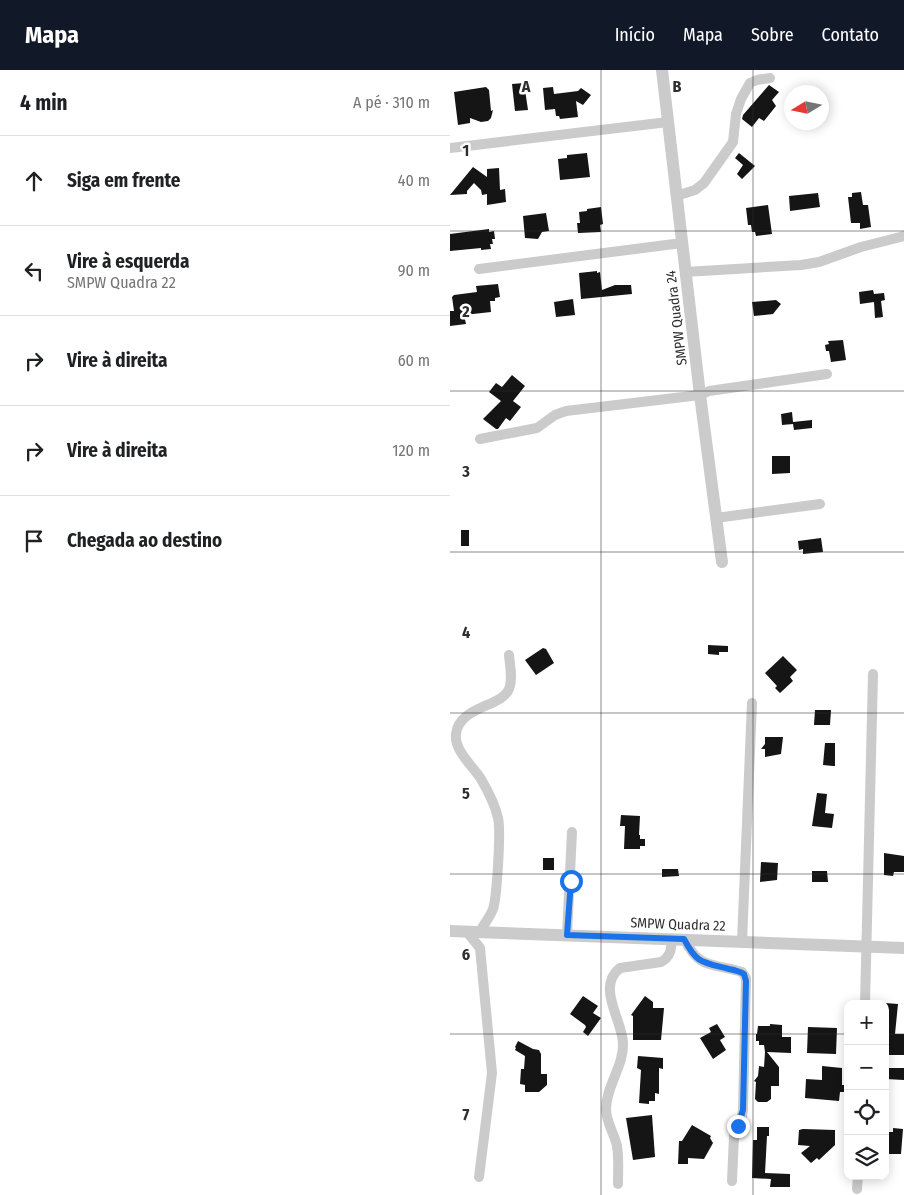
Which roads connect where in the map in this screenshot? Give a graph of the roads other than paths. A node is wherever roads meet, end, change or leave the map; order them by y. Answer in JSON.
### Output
{"nodes":[{"id":1,"x":662,"y":70,"type":"edge"},
{"id":2,"x":770,"y":78,"type":"dead end"},
{"id":3,"x":668,"y":122,"type":"junction"},
{"id":4,"x":450,"y":148,"type":"edge"},
{"id":5,"x":676,"y":196,"type":"junction"},
{"id":6,"x":904,"y":236,"type":"edge"},
{"id":7,"x":682,"y":243,"type":"junction"},
{"id":8,"x":479,"y":269,"type":"dead end"},
{"id":9,"x":686,"y":272,"type":"junction"},
{"id":10,"x":827,"y":374,"type":"dead end"},
{"id":11,"x":700,"y":395,"type":"junction"},
{"id":12,"x":480,"y":439,"type":"dead end"},
{"id":13,"x":820,"y":504,"type":"dead end"},
{"id":14,"x":716,"y":518,"type":"junction"},
{"id":15,"x":722,"y":562,"type":"dead end"},
{"id":16,"x":509,"y":655,"type":"dead end"},
{"id":17,"x":873,"y":674,"type":"dead end"},
{"id":18,"x":752,"y":703,"type":"dead end"},
{"id":19,"x":572,"y":832,"type":"dead end"},
{"id":20,"x":450,"y":931,"type":"edge"},
{"id":21,"x":467,"y":932,"type":"junction"},
{"id":22,"x":480,"y":932,"type":"junction"},
{"id":23,"x":567,"y":935,"type":"junction"},
{"id":24,"x":678,"y":939,"type":"junction"},
{"id":25,"x":742,"y":941,"type":"junction"},
{"id":26,"x":868,"y":946,"type":"junction"},
{"id":27,"x":904,"y":948,"type":"edge"},
{"id":28,"x":866,"y":1000,"type":"edge"},
{"id":29,"x":479,"y":1177,"type":"dead end"},
{"id":30,"x":858,"y":1180,"type":"edge"},
{"id":31,"x":732,"y":1181,"type":"dead end"},
{"id":32,"x":618,"y":1184,"type":"dead end"},
{"id":33,"x":857,"y":1189,"type":"dead end"}],
"edges":[{"from":1,"to":3,"type":"street","name":"SMPW Quadra 24"},
{"from":2,"to":5,"type":"street"},
{"from":3,"to":4,"type":"street"},
{"from":3,"to":5,"type":"street","name":"SMPW Quadra 24"},
{"from":5,"to":7,"type":"street","name":"SMPW Quadra 24"},
{"from":6,"to":9,"type":"street"},
{"from":7,"to":8,"type":"street"},
{"from":7,"to":9,"type":"street","name":"SMPW Quadra 24"},
{"from":9,"to":11,"type":"street","name":"SMPW Quadra 24"},
{"from":10,"to":11,"type":"street"},
{"from":11,"to":12,"type":"street"},
{"from":11,"to":14,"type":"street","name":"SMPW Quadra 24"},
{"from":13,"to":14,"type":"street"},
{"from":14,"to":15,"type":"street","name":"SMPW Quadra 24"},
{"from":16,"to":22,"type":"street"},
{"from":17,"to":26,"type":"street"},
{"from":18,"to":25,"type":"street"},
{"from":19,"to":23,"type":"street"},
{"from":20,"to":21,"type":"street","name":"SMPW Quadra 22"},
{"from":21,"to":22,"type":"street","name":"SMPW Quadra 22"},
{"from":21,"to":29,"type":"street"},
{"from":22,"to":23,"type":"street","name":"SMPW Quadra 22"},
{"from":23,"to":24,"type":"street","name":"SMPW Quadra 22"},
{"from":24,"to":25,"type":"street","name":"SMPW Quadra 22"},
{"from":24,"to":31,"type":"street"},
{"from":24,"to":32,"type":"street"},
{"from":25,"to":26,"type":"street","name":"SMPW Quadra 22"},
{"from":26,"to":27,"type":"street","name":"SMPW Quadra 22"},
{"from":26,"to":28,"type":"street"},
{"from":30,"to":33,"type":"street"}]}
